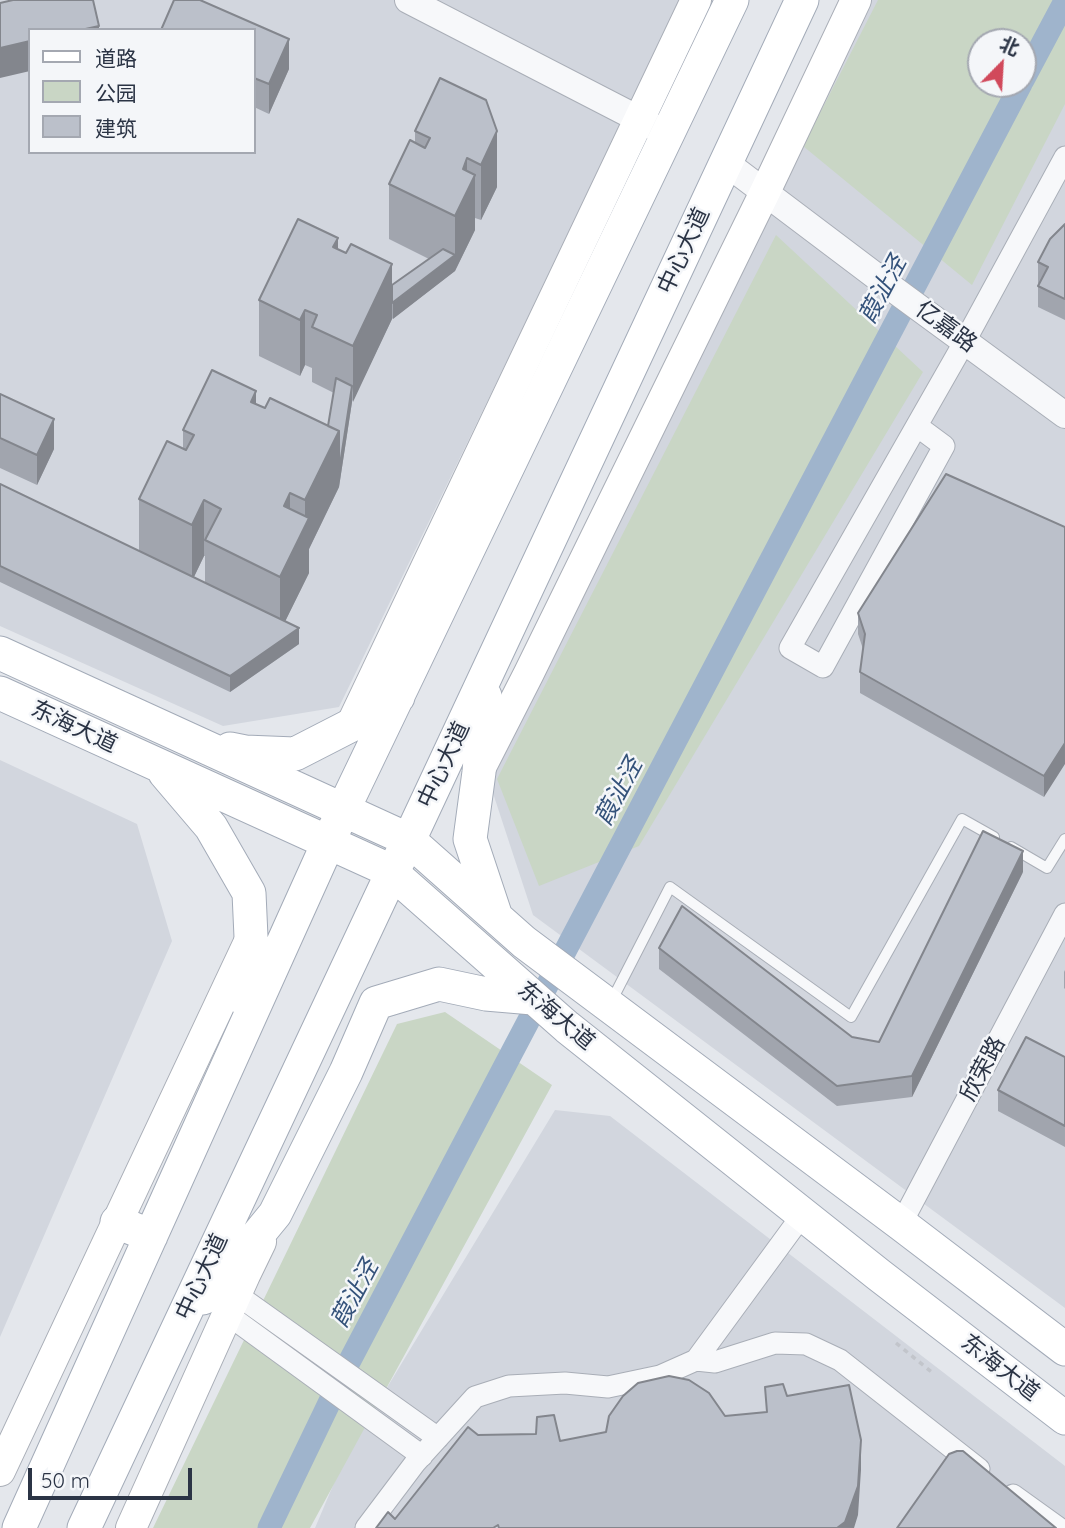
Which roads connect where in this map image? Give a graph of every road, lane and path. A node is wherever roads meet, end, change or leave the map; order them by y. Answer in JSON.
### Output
{"nodes":[{"id":1,"x":408,"y":0,"type":"edge"},
{"id":2,"x":696,"y":0,"type":"edge"},
{"id":3,"x":732,"y":0,"type":"edge"},
{"id":4,"x":802,"y":0,"type":"edge"},
{"id":5,"x":856,"y":0,"type":"edge"},
{"id":6,"x":653,"y":127,"type":"junction"},
{"id":7,"x":1065,"y":157,"type":"edge"},
{"id":8,"x":726,"y":163,"type":"junction"},
{"id":9,"x":765,"y":192,"type":"junction"},
{"id":10,"x":965,"y":341,"type":"junction"},
{"id":11,"x":1065,"y":415,"type":"edge"},
{"id":12,"x":917,"y":426,"type":"junction"},
{"id":13,"x":0,"y":653,"type":"edge"},
{"id":14,"x":486,"y":674,"type":"junction"},
{"id":15,"x":0,"y":693,"type":"edge"},
{"id":16,"x":398,"y":697,"type":"junction"},
{"id":17,"x":352,"y":723,"type":"junction"},
{"id":18,"x":189,"y":740,"type":"junction"},
{"id":19,"x":159,"y":766,"type":"junction"},
{"id":20,"x":479,"y":772,"type":"junction"},
{"id":21,"x":343,"y":810,"type":"junction"},
{"id":22,"x":1065,"y":839,"type":"edge"},
{"id":23,"x":409,"y":840,"type":"junction"},
{"id":24,"x":328,"y":843,"type":"junction"},
{"id":25,"x":392,"y":873,"type":"junction"},
{"id":26,"x":1065,"y":914,"type":"edge"},
{"id":27,"x":495,"y":916,"type":"junction"},
{"id":28,"x":251,"y":937,"type":"junction"},
{"id":29,"x":533,"y":998,"type":"junction"},
{"id":30,"x":610,"y":1005,"type":"junction"},
{"id":31,"x":233,"y":1054,"type":"junction"},
{"id":32,"x":275,"y":1214,"type":"junction"},
{"id":33,"x":803,"y":1214,"type":"junction"},
{"id":34,"x":117,"y":1222,"type":"junction"},
{"id":35,"x":901,"y":1224,"type":"junction"},
{"id":36,"x":151,"y":1236,"type":"junction"},
{"id":37,"x":232,"y":1304,"type":"junction"},
{"id":38,"x":180,"y":1323,"type":"junction"},
{"id":39,"x":896,"y":1343,"type":"dead end"},
{"id":40,"x":1065,"y":1349,"type":"edge"},
{"id":41,"x":696,"y":1360,"type":"junction"},
{"id":42,"x":934,"y":1374,"type":"dead end"},
{"id":43,"x":1065,"y":1418,"type":"edge"},
{"id":44,"x":438,"y":1438,"type":"junction"},
{"id":45,"x":422,"y":1456,"type":"junction"},
{"id":46,"x":0,"y":1471,"type":"edge"},
{"id":47,"x":19,"y":1528,"type":"edge"},
{"id":48,"x":84,"y":1528,"type":"edge"},
{"id":49,"x":131,"y":1528,"type":"edge"},
{"id":50,"x":366,"y":1528,"type":"edge"},
{"id":51,"x":1059,"y":1528,"type":"edge"}],
"edges":[{"from":1,"to":6,"type":"street"},
{"from":2,"to":6,"type":"main road"},
{"from":3,"to":6,"type":"main road"},
{"from":4,"to":8,"type":"main road","name":"中心大道"},
{"from":5,"to":9,"type":"main road"},
{"from":6,"to":16,"type":"main road"},
{"from":6,"to":17,"type":"main road"},
{"from":7,"to":10,"type":"street"},
{"from":8,"to":9,"type":"street","name":"亿嘉路"},
{"from":8,"to":14,"type":"main road","name":"中心大道"},
{"from":9,"to":10,"type":"street","name":"亿嘉路"},
{"from":9,"to":20,"type":"main road"},
{"from":10,"to":11,"type":"street","name":"亿嘉路"},
{"from":10,"to":12,"type":"street"},
{"from":12,"to":12,"type":"street"},
{"from":13,"to":18,"type":"main road","name":"东海大道"},
{"from":14,"to":20,"type":"main road"},
{"from":14,"to":23,"type":"main road","name":"中心大道"},
{"from":15,"to":19,"type":"main road","name":"东海大道"},
{"from":16,"to":17,"type":"main road"},
{"from":16,"to":21,"type":"main road"},
{"from":17,"to":18,"type":"main road"},
{"from":18,"to":21,"type":"main road","name":"东海大道"},
{"from":19,"to":24,"type":"main road","name":"东海大道"},
{"from":19,"to":28,"type":"main road"},
{"from":20,"to":27,"type":"main road"},
{"from":21,"to":23,"type":"main road","name":"东海大道"},
{"from":21,"to":24,"type":"main road"},
{"from":22,"to":30,"type":"lane"},
{"from":23,"to":25,"type":"main road","name":"中心大道"},
{"from":23,"to":27,"type":"main road","name":"东海大道"},
{"from":24,"to":25,"type":"main road","name":"东海大道"},
{"from":24,"to":31,"type":"main road"},
{"from":25,"to":29,"type":"main road","name":"东海大道"},
{"from":25,"to":38,"type":"main road","name":"中心大道"},
{"from":26,"to":35,"type":"street","name":"欣荣路"},
{"from":27,"to":30,"type":"main road","name":"东海大道"},
{"from":28,"to":31,"type":"main road"},
{"from":28,"to":34,"type":"main road"},
{"from":29,"to":32,"type":"main road"},
{"from":29,"to":33,"type":"main road","name":"东海大道"},
{"from":30,"to":35,"type":"main road","name":"东海大道"},
{"from":31,"to":36,"type":"main road"},
{"from":32,"to":37,"type":"main road"},
{"from":32,"to":38,"type":"main road"},
{"from":33,"to":41,"type":"street"},
{"from":33,"to":43,"type":"main road","name":"东海大道"},
{"from":34,"to":36,"type":"main road"},
{"from":34,"to":46,"type":"main road"},
{"from":35,"to":40,"type":"main road","name":"东海大道"},
{"from":36,"to":47,"type":"main road"},
{"from":37,"to":44,"type":"street"},
{"from":37,"to":45,"type":"street"},
{"from":37,"to":49,"type":"main road"},
{"from":38,"to":48,"type":"main road","name":"中心大道"},
{"from":39,"to":42,"type":"path"},
{"from":41,"to":44,"type":"street"},
{"from":41,"to":51,"type":"street"},
{"from":44,"to":45,"type":"street"},
{"from":45,"to":50,"type":"street"}]}
